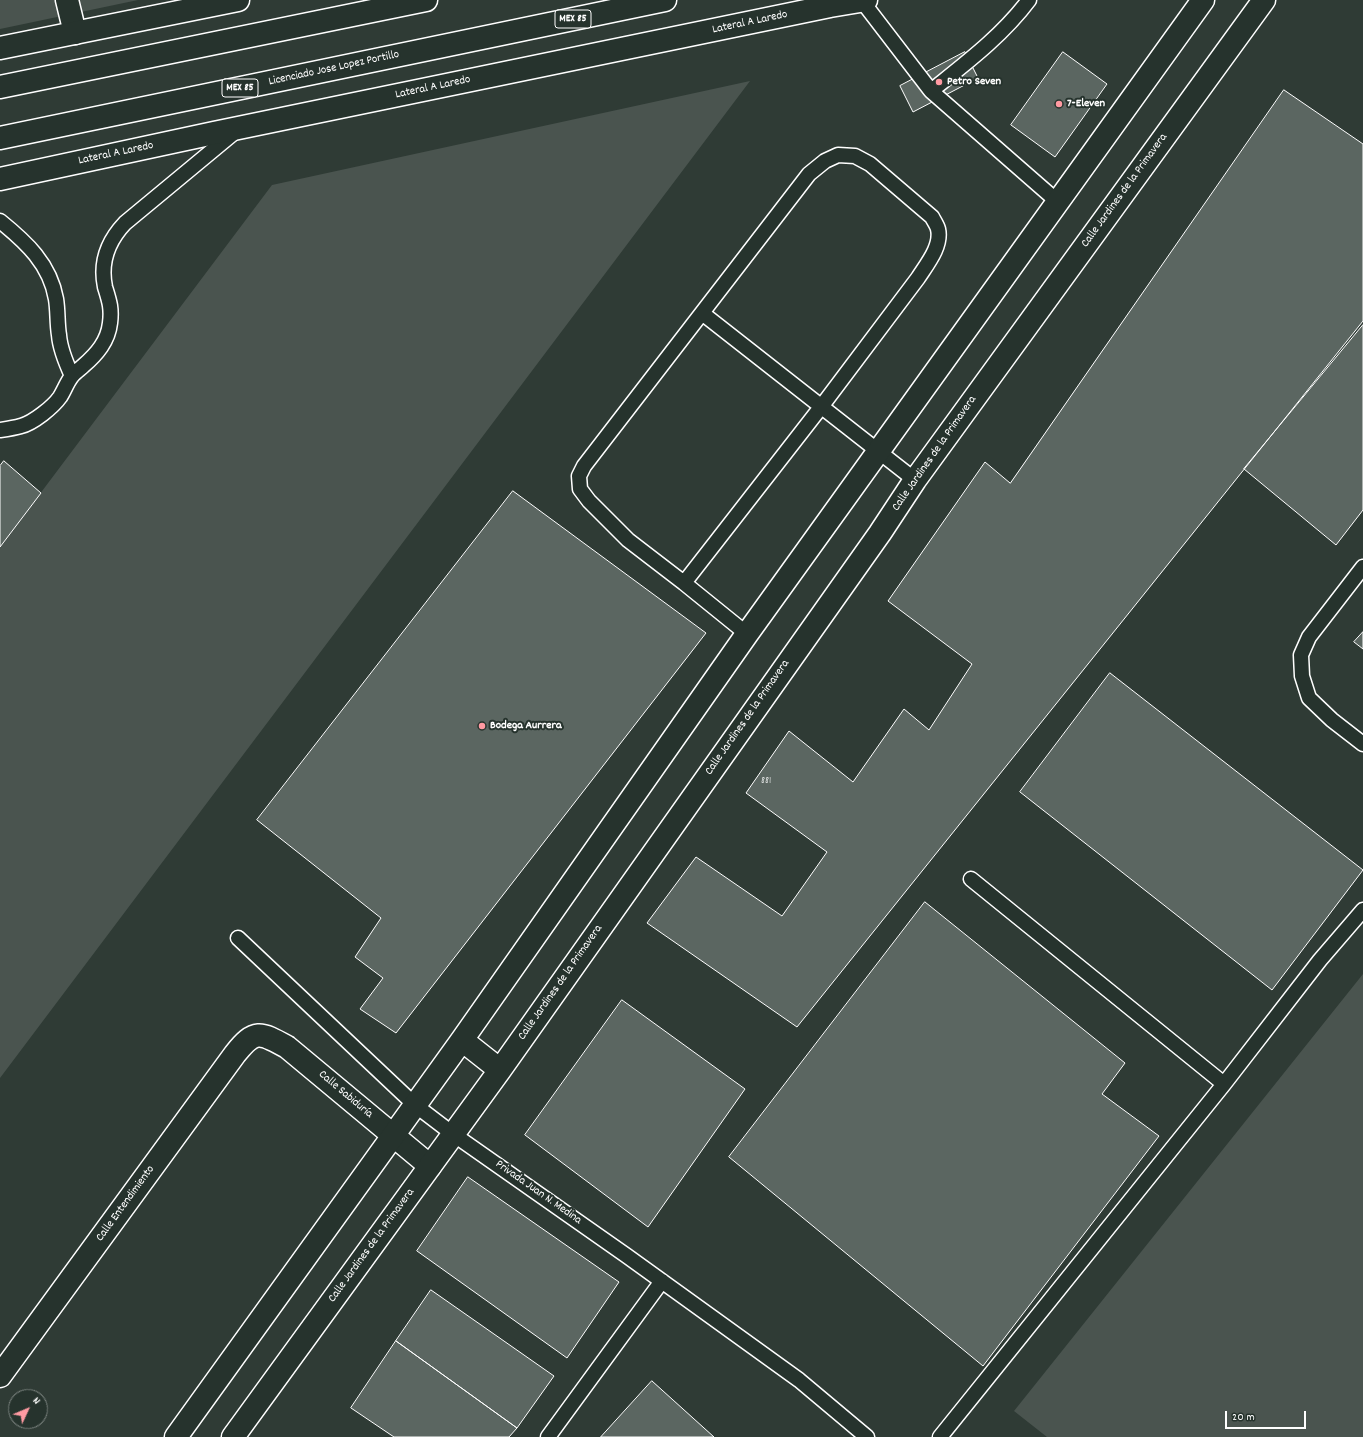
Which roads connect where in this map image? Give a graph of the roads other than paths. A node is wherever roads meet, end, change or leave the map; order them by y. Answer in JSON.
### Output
{"nodes":[{"id":1,"x":67,"y":0,"type":"edge"},
{"id":2,"x":238,"y":0,"type":"edge"},
{"id":3,"x":426,"y":0,"type":"edge"},
{"id":4,"x":665,"y":0,"type":"edge"},
{"id":5,"x":864,"y":0,"type":"edge"},
{"id":6,"x":1029,"y":0,"type":"edge"},
{"id":7,"x":1203,"y":0,"type":"edge"},
{"id":8,"x":1264,"y":0,"type":"edge"},
{"id":9,"x":75,"y":33,"type":"junction"},
{"id":10,"x":0,"y":48,"type":"edge"},
{"id":11,"x":0,"y":87,"type":"edge"},
{"id":12,"x":931,"y":91,"type":"junction"},
{"id":13,"x":239,"y":128,"type":"junction"},
{"id":14,"x":0,"y":138,"type":"edge"},
{"id":15,"x":0,"y":179,"type":"edge"},
{"id":16,"x":1058,"y":202,"type":"junction"},
{"id":17,"x":0,"y":221,"type":"edge"},
{"id":18,"x":702,"y":313,"type":"junction"},
{"id":19,"x":72,"y":376,"type":"junction"},
{"id":20,"x":822,"y":407,"type":"junction"},
{"id":21,"x":0,"y":430,"type":"edge"},
{"id":22,"x":879,"y":451,"type":"junction"},
{"id":23,"x":915,"y":480,"type":"junction"},
{"id":24,"x":1363,"y":567,"type":"edge"},
{"id":25,"x":684,"y":583,"type":"junction"},
{"id":26,"x":747,"y":634,"type":"junction"},
{"id":27,"x":1363,"y":744,"type":"edge"},
{"id":28,"x":971,"y":879,"type":"dead end"},
{"id":29,"x":1363,"y":910,"type":"edge"},
{"id":30,"x":238,"y":938,"type":"dead end"},
{"id":31,"x":255,"y":1035,"type":"joint"},
{"id":32,"x":462,"y":1040,"type":"junction"},
{"id":33,"x":500,"y":1070,"type":"junction"},
{"id":34,"x":1224,"y":1084,"type":"junction"},
{"id":35,"x":415,"y":1105,"type":"junction"},
{"id":36,"x":453,"y":1134,"type":"junction"},
{"id":37,"x":393,"y":1135,"type":"junction"},
{"id":38,"x":430,"y":1166,"type":"junction"},
{"id":39,"x":662,"y":1281,"type":"junction"},
{"id":40,"x":0,"y":1376,"type":"edge"},
{"id":41,"x":176,"y":1437,"type":"edge"},
{"id":42,"x":233,"y":1437,"type":"edge"},
{"id":43,"x":548,"y":1437,"type":"edge"},
{"id":44,"x":867,"y":1437,"type":"edge"},
{"id":45,"x":940,"y":1437,"type":"edge"}],
"edges":[{"from":1,"to":9,"type":"main road"},
{"from":2,"to":9,"type":"main road"},
{"from":3,"to":11,"type":"main road"},
{"from":4,"to":14,"type":"main road","name":"Licenciado Jose Lopez Portillo","number":"MEX 85"},
{"from":5,"to":12,"type":"lane"},
{"from":5,"to":13,"type":"main road","name":"Lateral A Laredo"},
{"from":6,"to":12,"type":"lane"},
{"from":7,"to":16,"type":"main road"},
{"from":8,"to":23,"type":"main road","name":"Calle Jardines de la Primavera"},
{"from":9,"to":10,"type":"main road"},
{"from":12,"to":16,"type":"lane"},
{"from":13,"to":15,"type":"main road","name":"Lateral A Laredo"},
{"from":13,"to":19,"type":"lane"},
{"from":16,"to":22,"type":"main road"},
{"from":17,"to":19,"type":"lane"},
{"from":18,"to":20,"type":"lane"},
{"from":18,"to":20,"type":"lane"},
{"from":18,"to":25,"type":"lane"},
{"from":19,"to":21,"type":"lane"},
{"from":20,"to":22,"type":"lane"},
{"from":20,"to":25,"type":"lane"},
{"from":22,"to":23,"type":"lane"},
{"from":22,"to":26,"type":"main road"},
{"from":23,"to":33,"type":"main road","name":"Calle Jardines de la Primavera"},
{"from":24,"to":27,"type":"lane"},
{"from":25,"to":26,"type":"lane"},
{"from":26,"to":32,"type":"main road"},
{"from":28,"to":34,"type":"lane"},
{"from":29,"to":34,"type":"lane"},
{"from":30,"to":35,"type":"lane","name":"Privada Juan N. Medina"},
{"from":31,"to":37,"type":"main road","name":"Calle Sabiduría"},
{"from":31,"to":40,"type":"main road","name":"Calle Entendimiento"},
{"from":32,"to":33,"type":"main road"},
{"from":32,"to":35,"type":"main road"},
{"from":33,"to":36,"type":"main road","name":"Calle Jardines de la Primavera"},
{"from":34,"to":45,"type":"lane"},
{"from":35,"to":36,"type":"lane","name":"Privada Juan N. Medina"},
{"from":35,"to":37,"type":"main road"},
{"from":36,"to":38,"type":"main road","name":"Calle Jardines de la Primavera"},
{"from":36,"to":39,"type":"lane","name":"Privada Juan N. Medina"},
{"from":37,"to":38,"type":"main road","name":"Calle Sabiduría"},
{"from":37,"to":41,"type":"main road"},
{"from":38,"to":42,"type":"main road","name":"Calle Jardines de la Primavera"},
{"from":39,"to":43,"type":"lane"},
{"from":39,"to":44,"type":"lane","name":"Privada Juan N. Medina"}]}
